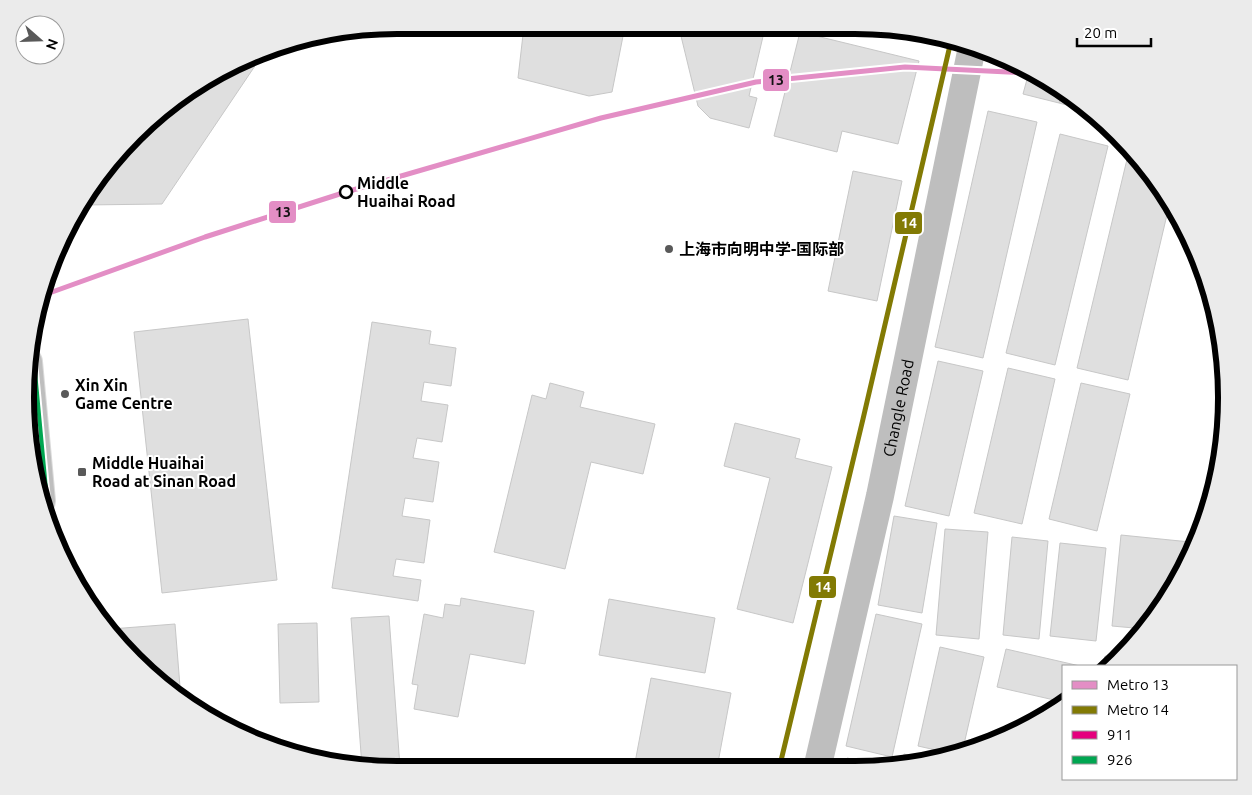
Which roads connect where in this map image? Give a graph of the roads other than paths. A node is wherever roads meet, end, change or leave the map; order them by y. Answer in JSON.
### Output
{"nodes":[{"id":1,"x":971,"y":53,"type":"edge"},
{"id":2,"x":819,"y":761,"type":"edge"}],
"edges":[{"from":1,"to":2,"type":"street","name":"Changle Road"}]}
